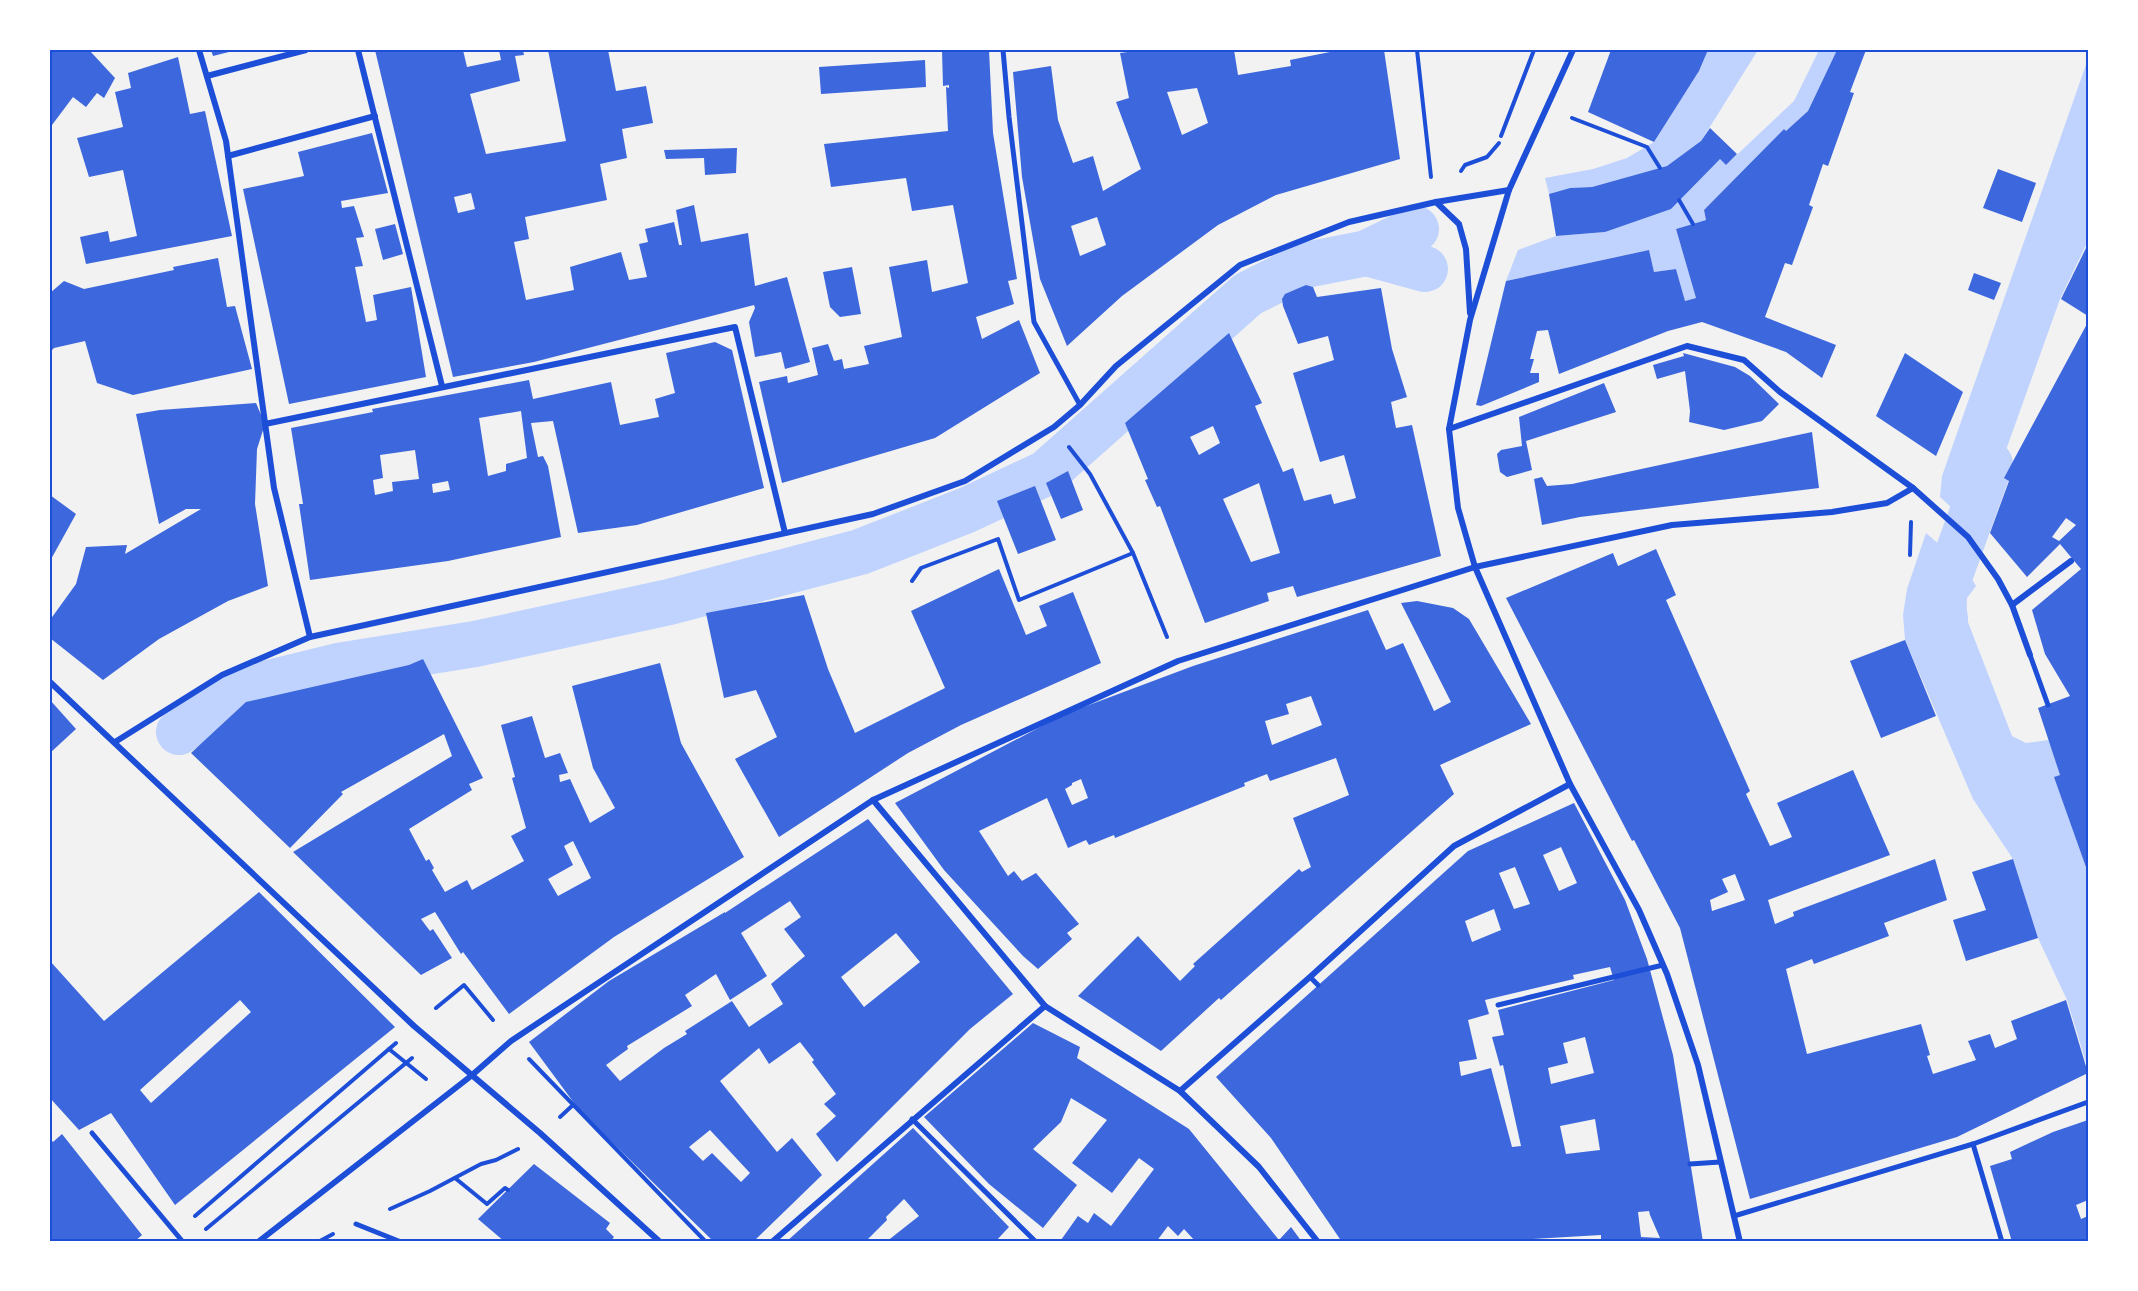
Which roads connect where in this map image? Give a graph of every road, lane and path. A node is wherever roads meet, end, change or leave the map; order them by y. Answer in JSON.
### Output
{"nodes":[{"id":1,"x":200,"y":50,"type":"edge"},
{"id":2,"x":306,"y":50,"type":"edge"},
{"id":3,"x":358,"y":50,"type":"edge"},
{"id":4,"x":1003,"y":50,"type":"edge"},
{"id":5,"x":1417,"y":50,"type":"edge"},
{"id":6,"x":1534,"y":50,"type":"edge"},
{"id":7,"x":1573,"y":50,"type":"edge"},
{"id":8,"x":207,"y":76,"type":"junction"},
{"id":9,"x":1546,"y":108,"type":"junction"},
{"id":10,"x":375,"y":116,"type":"junction"},
{"id":11,"x":228,"y":156,"type":"junction"},
{"id":12,"x":1660,"y":168,"type":"dead end"},
{"id":13,"x":1509,"y":190,"type":"junction"},
{"id":14,"x":1459,"y":198,"type":"junction"},
{"id":15,"x":1679,"y":200,"type":"dead end"},
{"id":16,"x":1436,"y":202,"type":"junction"},
{"id":17,"x":1693,"y":224,"type":"dead end"},
{"id":18,"x":1470,"y":320,"type":"junction"},
{"id":19,"x":441,"y":386,"type":"junction"},
{"id":20,"x":1080,"y":405,"type":"junction"},
{"id":21,"x":265,"y":423,"type":"junction"},
{"id":22,"x":1449,"y":429,"type":"junction"},
{"id":23,"x":1090,"y":474,"type":"dead end"},
{"id":24,"x":1913,"y":488,"type":"junction"},
{"id":25,"x":785,"y":533,"type":"junction"},
{"id":26,"x":1133,"y":553,"type":"junction"},
{"id":27,"x":2071,"y":561,"type":"dead end"},
{"id":28,"x":1475,"y":567,"type":"junction"},
{"id":29,"x":912,"y":581,"type":"dead end"},
{"id":30,"x":2012,"y":605,"type":"junction"},
{"id":31,"x":310,"y":637,"type":"junction"},
{"id":32,"x":2030,"y":655,"type":"joint"},
{"id":33,"x":1178,"y":661,"type":"junction"},
{"id":34,"x":50,"y":682,"type":"edge"},
{"id":35,"x":2048,"y":705,"type":"dead end"},
{"id":36,"x":115,"y":742,"type":"junction"},
{"id":37,"x":1569,"y":784,"type":"junction"},
{"id":38,"x":873,"y":800,"type":"junction"},
{"id":39,"x":1663,"y":965,"type":"junction"},
{"id":40,"x":1310,"y":977,"type":"junction"},
{"id":41,"x":1318,"y":985,"type":"dead end"},
{"id":42,"x":1498,"y":1005,"type":"dead end"},
{"id":43,"x":1045,"y":1006,"type":"junction"},
{"id":44,"x":414,"y":1026,"type":"junction"},
{"id":45,"x":511,"y":1041,"type":"junction"},
{"id":46,"x":431,"y":1042,"type":"junction"},
{"id":47,"x":471,"y":1076,"type":"junction"},
{"id":48,"x":1180,"y":1091,"type":"junction"},
{"id":49,"x":2088,"y":1102,"type":"edge"},
{"id":50,"x":573,"y":1105,"type":"junction"},
{"id":51,"x":912,"y":1119,"type":"junction"},
{"id":52,"x":93,"y":1133,"type":"dead end"},
{"id":53,"x":540,"y":1133,"type":"junction"},
{"id":54,"x":1973,"y":1144,"type":"junction"},
{"id":55,"x":1720,"y":1162,"type":"junction"},
{"id":56,"x":1690,"y":1164,"type":"dead end"},
{"id":57,"x":455,"y":1178,"type":"junction"},
{"id":58,"x":508,"y":1190,"type":"dead end"},
{"id":59,"x":1734,"y":1216,"type":"junction"},
{"id":60,"x":356,"y":1224,"type":"joint"},
{"id":61,"x":206,"y":1229,"type":"dead end"},
{"id":62,"x":175,"y":1233,"type":"junction"},
{"id":63,"x":183,"y":1242,"type":"edge"},
{"id":64,"x":258,"y":1242,"type":"edge"},
{"id":65,"x":401,"y":1242,"type":"edge"},
{"id":66,"x":660,"y":1242,"type":"edge"},
{"id":67,"x":706,"y":1242,"type":"edge"},
{"id":68,"x":772,"y":1242,"type":"edge"},
{"id":69,"x":1036,"y":1242,"type":"edge"},
{"id":70,"x":1318,"y":1242,"type":"edge"},
{"id":71,"x":1740,"y":1242,"type":"edge"},
{"id":72,"x":2002,"y":1242,"type":"edge"}],
"edges":[{"from":1,"to":8,"type":"street"},
{"from":2,"to":8,"type":"street"},
{"from":3,"to":10,"type":"street"},
{"from":4,"to":20,"type":"street"},
{"from":5,"to":16,"type":"path"},
{"from":6,"to":14,"type":"path"},
{"from":7,"to":9,"type":"street"},
{"from":8,"to":11,"type":"street"},
{"from":9,"to":12,"type":"path"},
{"from":9,"to":13,"type":"street"},
{"from":10,"to":11,"type":"street"},
{"from":10,"to":19,"type":"street"},
{"from":11,"to":21,"type":"street"},
{"from":13,"to":14,"type":"street"},
{"from":13,"to":18,"type":"street"},
{"from":14,"to":16,"type":"street"},
{"from":15,"to":17,"type":"path"},
{"from":16,"to":18,"type":"street"},
{"from":16,"to":20,"type":"street"},
{"from":18,"to":22,"type":"street"},
{"from":19,"to":21,"type":"street"},
{"from":19,"to":25,"type":"street"},
{"from":20,"to":25,"type":"street"},
{"from":21,"to":31,"type":"street"},
{"from":22,"to":24,"type":"street"},
{"from":22,"to":28,"type":"street"},
{"from":23,"to":26,"type":"path"},
{"from":24,"to":28,"type":"street"},
{"from":24,"to":30,"type":"street"},
{"from":25,"to":31,"type":"street"},
{"from":26,"to":29,"type":"path"},
{"from":26,"to":33,"type":"path"},
{"from":27,"to":30,"type":"street"},
{"from":28,"to":33,"type":"street"},
{"from":28,"to":37,"type":"street"},
{"from":30,"to":32,"type":"street"},
{"from":31,"to":36,"type":"street"},
{"from":32,"to":35,"type":"street"},
{"from":33,"to":38,"type":"street"},
{"from":34,"to":36,"type":"street"},
{"from":36,"to":44,"type":"street"},
{"from":37,"to":39,"type":"street"},
{"from":37,"to":40,"type":"street"},
{"from":38,"to":43,"type":"street"},
{"from":38,"to":45,"type":"street"},
{"from":39,"to":42,"type":"street"},
{"from":39,"to":55,"type":"street"},
{"from":40,"to":41,"type":"street"},
{"from":40,"to":48,"type":"street"},
{"from":43,"to":48,"type":"street"},
{"from":43,"to":51,"type":"street"},
{"from":44,"to":45,"type":"path"},
{"from":44,"to":46,"type":"street"},
{"from":44,"to":62,"type":"path"},
{"from":45,"to":47,"type":"street"},
{"from":45,"to":50,"type":"path"},
{"from":46,"to":47,"type":"street"},
{"from":46,"to":61,"type":"path"},
{"from":47,"to":53,"type":"street"},
{"from":47,"to":64,"type":"street"},
{"from":48,"to":70,"type":"street"},
{"from":49,"to":54,"type":"street"},
{"from":50,"to":53,"type":"path"},
{"from":50,"to":67,"type":"path"},
{"from":51,"to":68,"type":"street"},
{"from":51,"to":69,"type":"street"},
{"from":52,"to":62,"type":"street"},
{"from":53,"to":57,"type":"path"},
{"from":53,"to":66,"type":"street"},
{"from":54,"to":59,"type":"street"},
{"from":54,"to":72,"type":"street"},
{"from":55,"to":56,"type":"street"},
{"from":55,"to":59,"type":"street"},
{"from":57,"to":58,"type":"path"},
{"from":57,"to":60,"type":"path"},
{"from":59,"to":71,"type":"street"},
{"from":60,"to":65,"type":"street"},
{"from":62,"to":63,"type":"street"}]}
